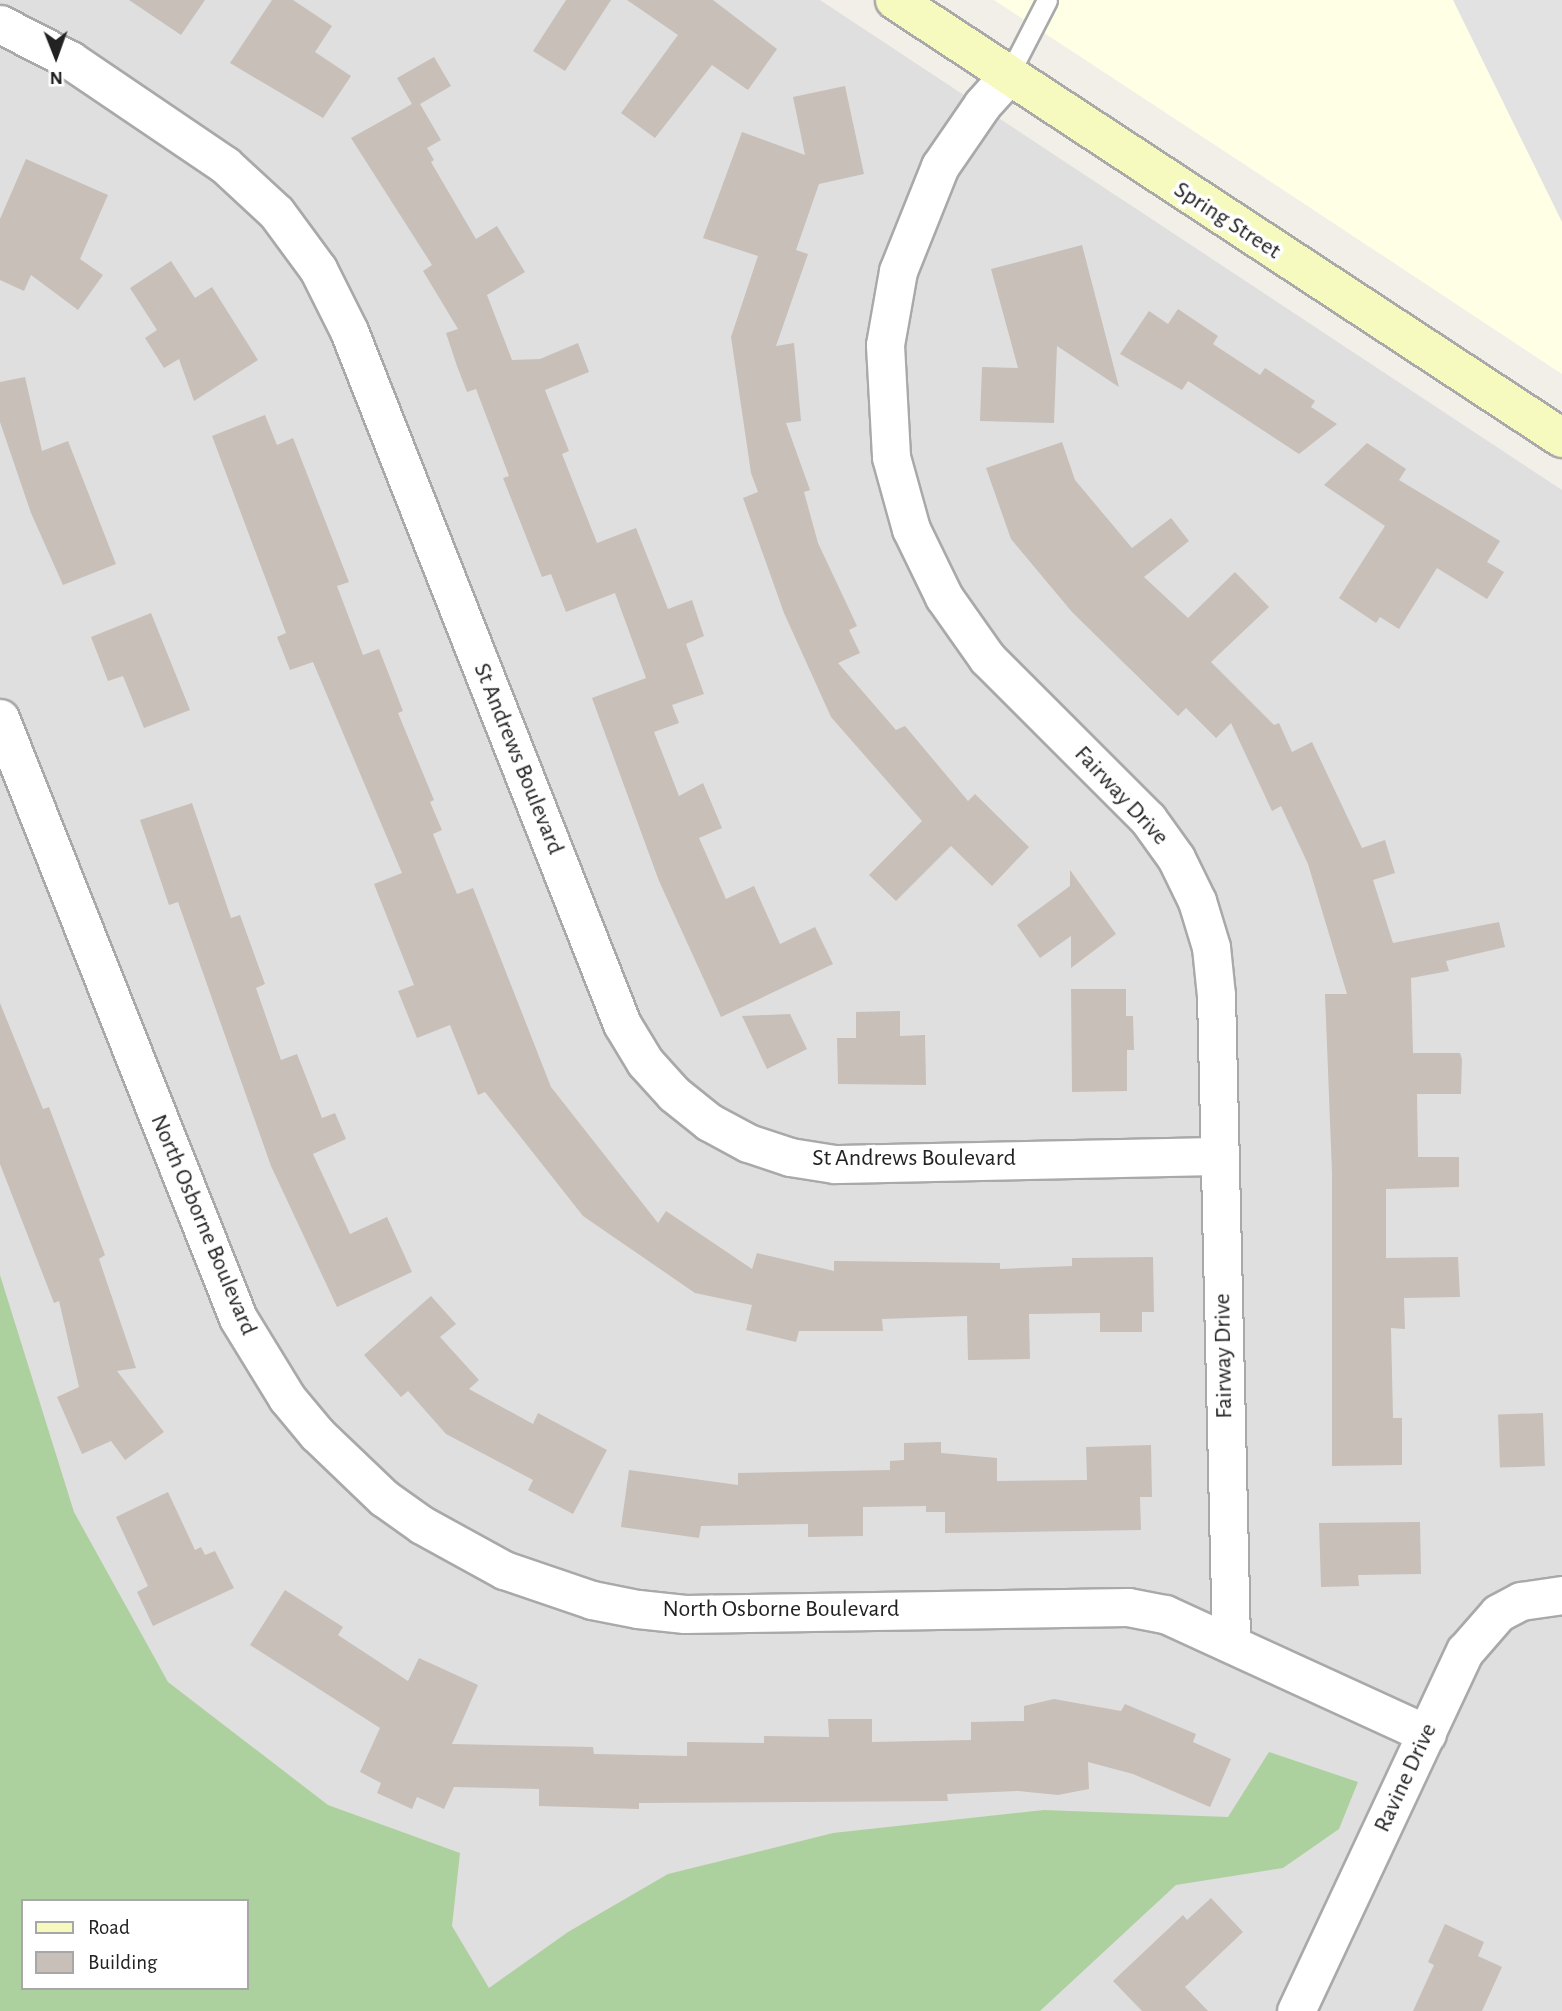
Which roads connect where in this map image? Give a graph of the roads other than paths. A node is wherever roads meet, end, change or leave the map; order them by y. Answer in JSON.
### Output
{"nodes":[{"id":1,"x":895,"y":0,"type":"edge"},
{"id":2,"x":1047,"y":0,"type":"edge"},
{"id":3,"x":0,"y":23,"type":"edge"},
{"id":4,"x":1008,"y":76,"type":"junction"},
{"id":5,"x":1562,"y":438,"type":"edge"},
{"id":6,"x":0,"y":718,"type":"edge"},
{"id":7,"x":1220,"y":1156,"type":"junction"},
{"id":8,"x":1562,"y":1595,"type":"edge"},
{"id":9,"x":1231,"y":1641,"type":"junction"},
{"id":10,"x":1427,"y":1734,"type":"junction"},
{"id":11,"x":1296,"y":2011,"type":"edge"}],
"edges":[{"from":1,"to":4,"type":"main road","name":"Spring Street"},
{"from":2,"to":4,"type":"lane"},
{"from":3,"to":7,"type":"street","name":"St Andrews Boulevard"},
{"from":4,"to":5,"type":"main road","name":"Spring Street"},
{"from":4,"to":7,"type":"street","name":"Fairway Drive"},
{"from":6,"to":9,"type":"street","name":"North Osborne Boulevard"},
{"from":7,"to":9,"type":"street","name":"Fairway Drive"},
{"from":8,"to":10,"type":"street","name":"Ravine Drive"},
{"from":9,"to":10,"type":"street","name":"North Osborne Boulevard"},
{"from":10,"to":11,"type":"street","name":"Ravine Drive"}]}
